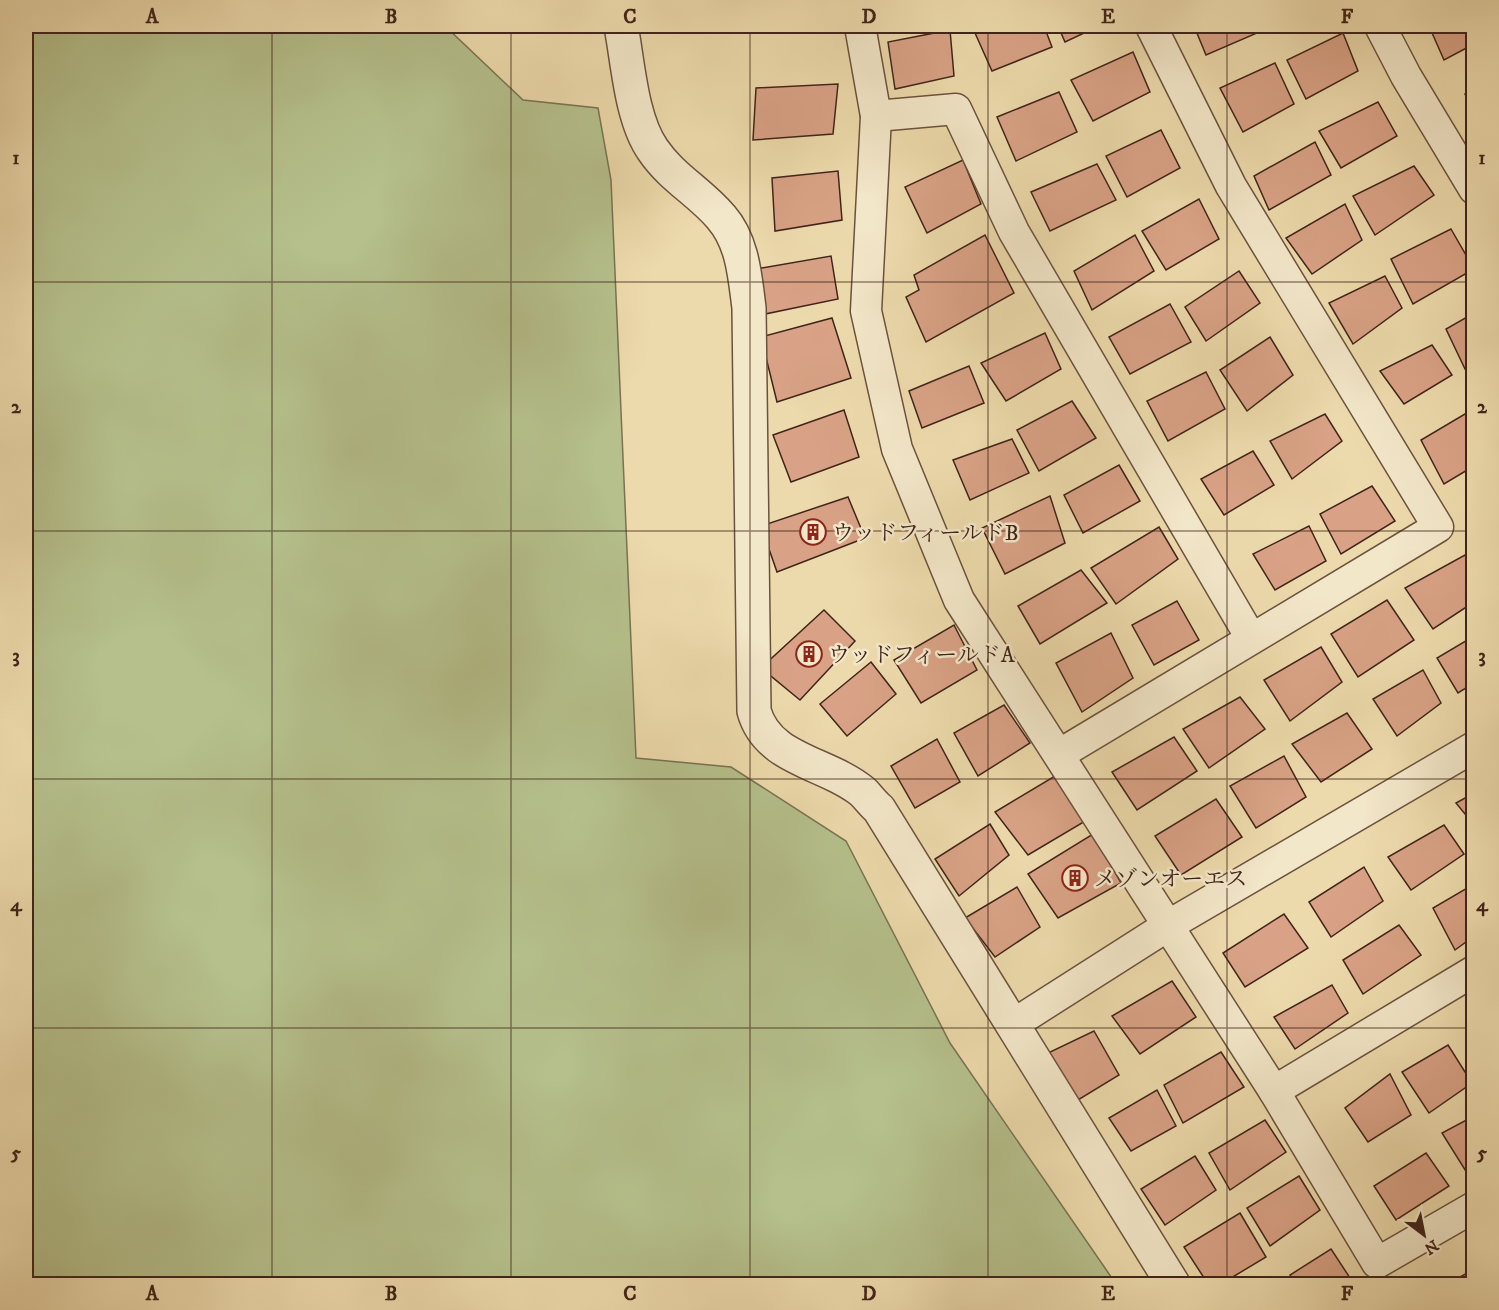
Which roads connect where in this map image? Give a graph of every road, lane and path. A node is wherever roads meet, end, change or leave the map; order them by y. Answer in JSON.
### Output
{"nodes":[{"id":1,"x":621,"y":26,"type":"edge"},
{"id":2,"x":860,"y":26,"type":"edge"},
{"id":3,"x":1151,"y":26,"type":"edge"},
{"id":4,"x":1380,"y":26,"type":"edge"},
{"id":5,"x":876,"y":116,"type":"junction"},
{"id":6,"x":1473,"y":189,"type":"edge"},
{"id":7,"x":1251,"y":638,"type":"junction"},
{"id":8,"x":1473,"y":747,"type":"edge"},
{"id":9,"x":1060,"y":754,"type":"junction"},
{"id":10,"x":1169,"y":925,"type":"junction"},
{"id":11,"x":1473,"y":971,"type":"edge"},
{"id":12,"x":1012,"y":1025,"type":"junction"},
{"id":13,"x":1274,"y":1091,"type":"junction"},
{"id":14,"x":1473,"y":1208,"type":"edge"},
{"id":15,"x":1173,"y":1284,"type":"edge"}],
"edges":[{"from":1,"to":12,"type":"street"},
{"from":2,"to":5,"type":"street"},
{"from":3,"to":7,"type":"street"},
{"from":4,"to":6,"type":"street"},
{"from":5,"to":7,"type":"street"},
{"from":5,"to":9,"type":"street"},
{"from":7,"to":9,"type":"street"},
{"from":8,"to":10,"type":"street"},
{"from":9,"to":10,"type":"street"},
{"from":10,"to":12,"type":"street"},
{"from":10,"to":13,"type":"street"},
{"from":11,"to":13,"type":"street"},
{"from":12,"to":15,"type":"street"},
{"from":13,"to":14,"type":"street"}]}
